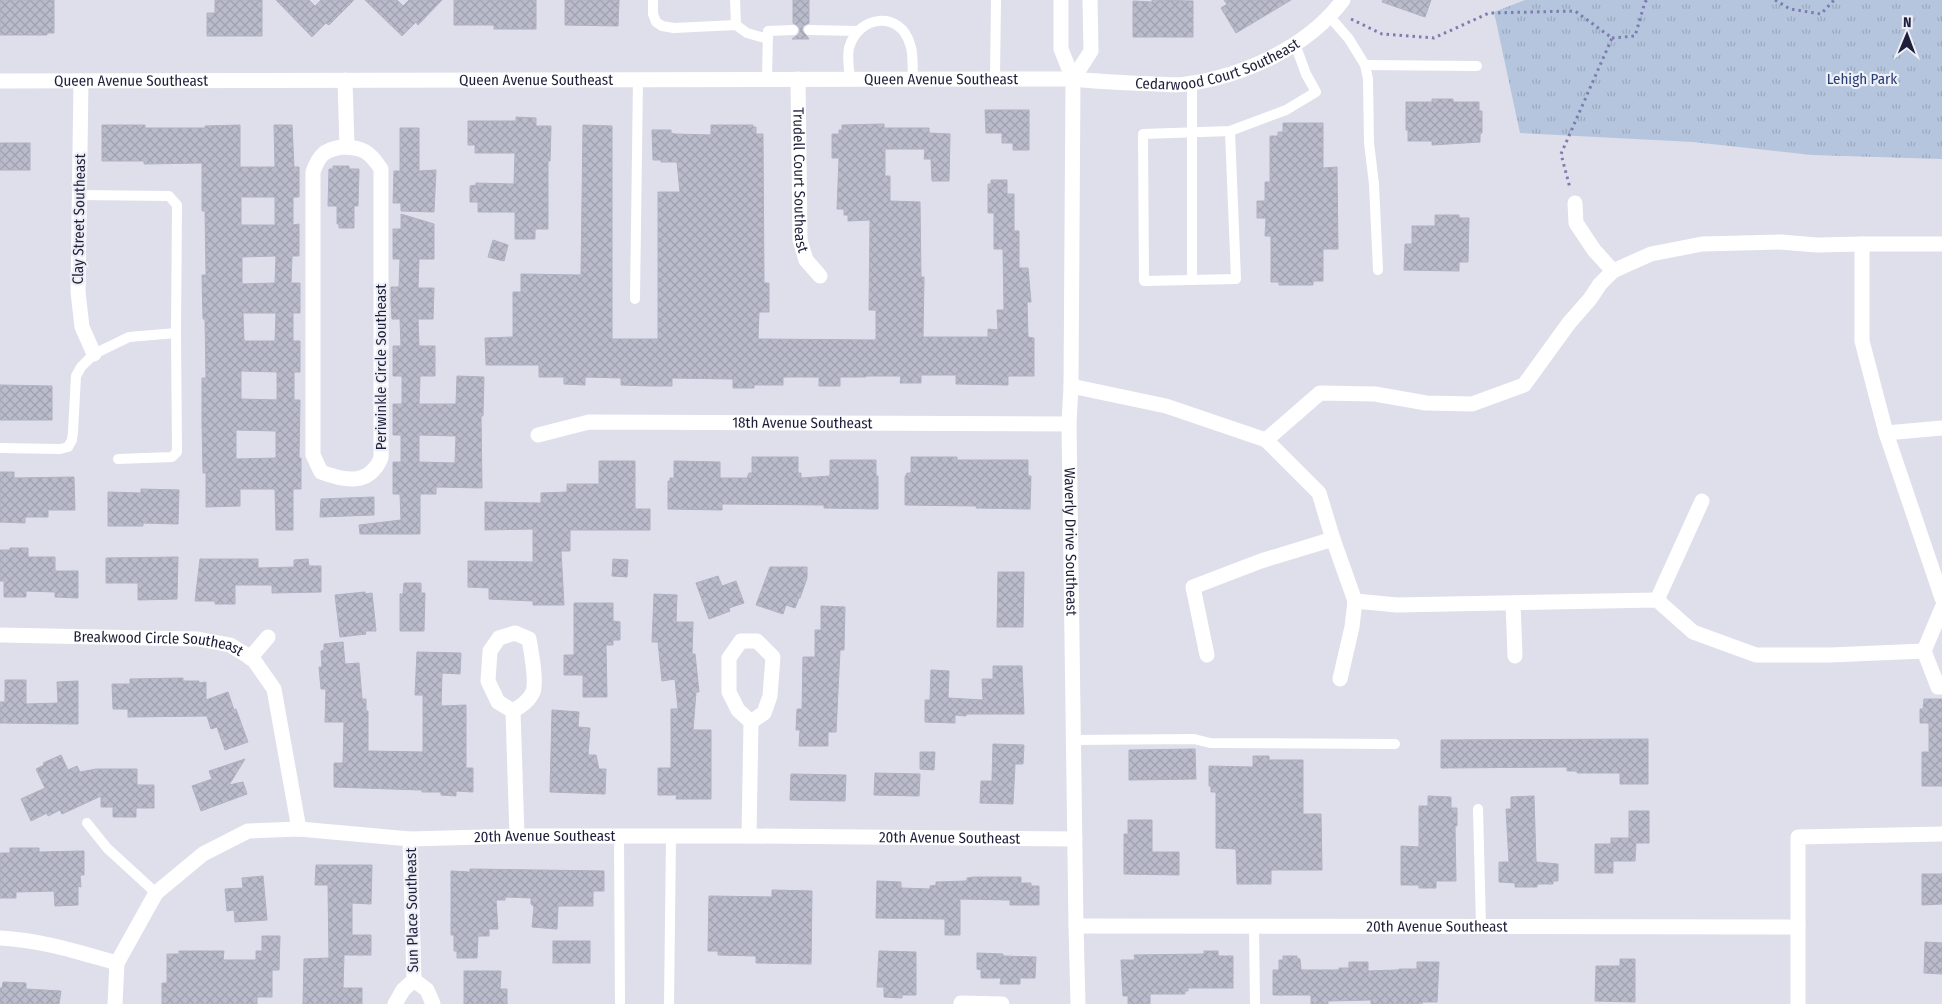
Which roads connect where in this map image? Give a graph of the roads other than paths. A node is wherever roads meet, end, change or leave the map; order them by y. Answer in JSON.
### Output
{"nodes":[{"id":1,"x":653,"y":0,"type":"edge"},
{"id":2,"x":735,"y":0,"type":"edge"},
{"id":3,"x":996,"y":0,"type":"edge"},
{"id":4,"x":1061,"y":0,"type":"edge"},
{"id":5,"x":1090,"y":0,"type":"edge"},
{"id":6,"x":1336,"y":10,"type":"edge"},
{"id":7,"x":736,"y":25,"type":"junction"},
{"id":8,"x":793,"y":30,"type":"dead end"},
{"id":9,"x":809,"y":30,"type":"dead end"},
{"id":10,"x":858,"y":31,"type":"junction"},
{"id":11,"x":768,"y":39,"type":"junction"},
{"id":12,"x":1295,"y":44,"type":"junction"},
{"id":13,"x":1365,"y":64,"type":"junction"},
{"id":14,"x":1477,"y":66,"type":"dead end"},
{"id":15,"x":767,"y":79,"type":"junction"},
{"id":16,"x":798,"y":79,"type":"junction"},
{"id":17,"x":850,"y":79,"type":"junction"},
{"id":18,"x":913,"y":79,"type":"junction"},
{"id":19,"x":995,"y":79,"type":"junction"},
{"id":20,"x":1073,"y":79,"type":"junction"},
{"id":21,"x":345,"y":80,"type":"junction"},
{"id":22,"x":638,"y":80,"type":"junction"},
{"id":23,"x":0,"y":81,"type":"edge"},
{"id":24,"x":81,"y":82,"type":"junction"},
{"id":25,"x":1192,"y":83,"type":"junction"},
{"id":26,"x":1230,"y":131,"type":"junction"},
{"id":27,"x":1192,"y":132,"type":"junction"},
{"id":28,"x":347,"y":147,"type":"junction"},
{"id":29,"x":79,"y":195,"type":"junction"},
{"id":30,"x":1575,"y":203,"type":"road end"},
{"id":31,"x":1862,"y":244,"type":"junction"},
{"id":32,"x":1942,"y":244,"type":"edge"},
{"id":33,"x":1378,"y":270,"type":"dead end"},
{"id":34,"x":1613,"y":271,"type":"junction"},
{"id":35,"x":820,"y":276,"type":"dead end"},
{"id":36,"x":1192,"y":280,"type":"junction"},
{"id":37,"x":636,"y":298,"type":"dead end"},
{"id":38,"x":176,"y":333,"type":"junction"},
{"id":39,"x":94,"y":354,"type":"junction"},
{"id":40,"x":1071,"y":386,"type":"junction"},
{"id":41,"x":1069,"y":424,"type":"junction"},
{"id":42,"x":1942,"y":428,"type":"edge"},
{"id":43,"x":1886,"y":433,"type":"junction"},
{"id":44,"x":538,"y":435,"type":"dead end"},
{"id":45,"x":1266,"y":440,"type":"junction"},
{"id":46,"x":0,"y":448,"type":"edge"},
{"id":47,"x":118,"y":459,"type":"dead end"},
{"id":48,"x":1702,"y":501,"type":"dead end"},
{"id":49,"x":1333,"y":539,"type":"junction"},
{"id":50,"x":1942,"y":598,"type":"edge"},
{"id":51,"x":1657,"y":600,"type":"junction"},
{"id":52,"x":1355,"y":601,"type":"junction"},
{"id":53,"x":1513,"y":603,"type":"junction"},
{"id":54,"x":1942,"y":608,"type":"edge"},
{"id":55,"x":0,"y":635,"type":"edge"},
{"id":56,"x":268,"y":637,"type":"dead end"},
{"id":57,"x":1924,"y":651,"type":"junction"},
{"id":58,"x":1207,"y":655,"type":"dead end"},
{"id":59,"x":1515,"y":656,"type":"dead end"},
{"id":60,"x":250,"y":658,"type":"junction"},
{"id":61,"x":1340,"y":679,"type":"dead end"},
{"id":62,"x":1942,"y":687,"type":"edge"},
{"id":63,"x":513,"y":712,"type":"junction"},
{"id":64,"x":751,"y":722,"type":"junction"},
{"id":65,"x":1074,"y":740,"type":"junction"},
{"id":66,"x":1395,"y":744,"type":"dead end"},
{"id":67,"x":1478,"y":809,"type":"dead end"},
{"id":68,"x":87,"y":824,"type":"dead end"},
{"id":69,"x":299,"y":830,"type":"junction"},
{"id":70,"x":1942,"y":834,"type":"edge"},
{"id":71,"x":517,"y":836,"type":"junction"},
{"id":72,"x":619,"y":836,"type":"junction"},
{"id":73,"x":671,"y":836,"type":"junction"},
{"id":74,"x":749,"y":836,"type":"junction"},
{"id":75,"x":410,"y":839,"type":"junction"},
{"id":76,"x":1075,"y":839,"type":"junction"},
{"id":77,"x":156,"y":893,"type":"junction"},
{"id":78,"x":1076,"y":926,"type":"junction"},
{"id":79,"x":1254,"y":926,"type":"junction"},
{"id":80,"x":1480,"y":926,"type":"junction"},
{"id":81,"x":1798,"y":927,"type":"junction"},
{"id":82,"x":0,"y":938,"type":"edge"},
{"id":83,"x":117,"y":963,"type":"junction"},
{"id":84,"x":414,"y":980,"type":"junction"},
{"id":85,"x":961,"y":1003,"type":"edge"},
{"id":86,"x":116,"y":1004,"type":"edge"},
{"id":87,"x":395,"y":1004,"type":"edge"},
{"id":88,"x":433,"y":1004,"type":"edge"},
{"id":89,"x":620,"y":1004,"type":"edge"},
{"id":90,"x":668,"y":1004,"type":"edge"},
{"id":91,"x":1002,"y":1004,"type":"edge"},
{"id":92,"x":1078,"y":1004,"type":"edge"},
{"id":93,"x":1255,"y":1004,"type":"edge"},
{"id":94,"x":1798,"y":1004,"type":"edge"}],
"edges":[{"from":1,"to":7,"type":"lane"},
{"from":2,"to":7,"type":"lane"},
{"from":3,"to":19,"type":"lane"},
{"from":4,"to":20,"type":"street","name":"Waverly Drive Southeast"},
{"from":5,"to":20,"type":"street"},
{"from":6,"to":12,"type":"street","name":"Cedarwood Court Southeast"},
{"from":6,"to":13,"type":"lane"},
{"from":7,"to":11,"type":"lane"},
{"from":8,"to":11,"type":"lane"},
{"from":9,"to":10,"type":"lane"},
{"from":10,"to":17,"type":"lane"},
{"from":10,"to":18,"type":"lane"},
{"from":11,"to":15,"type":"lane"},
{"from":12,"to":25,"type":"street","name":"Cedarwood Court Southeast"},
{"from":12,"to":26,"type":"lane"},
{"from":13,"to":14,"type":"lane"},
{"from":13,"to":33,"type":"lane"},
{"from":15,"to":16,"type":"street","name":"Queen Avenue Southeast"},
{"from":15,"to":22,"type":"street","name":"Queen Avenue Southeast"},
{"from":16,"to":17,"type":"street","name":"Queen Avenue Southeast"},
{"from":16,"to":35,"type":"street","name":"Trudell Court Southeast"},
{"from":17,"to":18,"type":"street","name":"Queen Avenue Southeast"},
{"from":18,"to":19,"type":"street","name":"Queen Avenue Southeast"},
{"from":19,"to":20,"type":"street","name":"Queen Avenue Southeast"},
{"from":20,"to":25,"type":"street","name":"Cedarwood Court Southeast"},
{"from":20,"to":40,"type":"street","name":"Waverly Drive Southeast"},
{"from":21,"to":22,"type":"street","name":"Queen Avenue Southeast"},
{"from":21,"to":24,"type":"street","name":"Queen Avenue Southeast"},
{"from":21,"to":28,"type":"street"},
{"from":22,"to":37,"type":"lane"},
{"from":23,"to":24,"type":"street","name":"Queen Avenue Southeast"},
{"from":24,"to":29,"type":"street","name":"Clay Street Southeast"},
{"from":25,"to":27,"type":"lane"},
{"from":26,"to":27,"type":"lane"},
{"from":26,"to":36,"type":"lane"},
{"from":27,"to":36,"type":"lane"},
{"from":27,"to":36,"type":"lane"},
{"from":28,"to":28,"type":"street","name":"Periwinkle Circle Southeast"},
{"from":29,"to":38,"type":"lane"},
{"from":29,"to":39,"type":"street","name":"Clay Street Southeast"},
{"from":30,"to":34,"type":"street"},
{"from":31,"to":32,"type":"street"},
{"from":31,"to":34,"type":"street"},
{"from":31,"to":43,"type":"street"},
{"from":34,"to":45,"type":"street"},
{"from":38,"to":39,"type":"lane"},
{"from":38,"to":47,"type":"lane"},
{"from":39,"to":46,"type":"lane"},
{"from":40,"to":41,"type":"street","name":"Waverly Drive Southeast"},
{"from":40,"to":45,"type":"street"},
{"from":41,"to":44,"type":"street","name":"18th Avenue Southeast"},
{"from":41,"to":65,"type":"street","name":"Waverly Drive Southeast"},
{"from":42,"to":43,"type":"street"},
{"from":43,"to":50,"type":"street"},
{"from":45,"to":49,"type":"street"},
{"from":48,"to":51,"type":"street"},
{"from":49,"to":52,"type":"street"},
{"from":49,"to":58,"type":"street"},
{"from":51,"to":53,"type":"street"},
{"from":51,"to":57,"type":"street"},
{"from":52,"to":53,"type":"street"},
{"from":52,"to":61,"type":"street"},
{"from":53,"to":59,"type":"street"},
{"from":54,"to":57,"type":"street"},
{"from":55,"to":60,"type":"street","name":"Breakwood Circle Southeast"},
{"from":56,"to":60,"type":"street"},
{"from":57,"to":62,"type":"street"},
{"from":60,"to":69,"type":"street","name":"Breakwood Circle Southeast"},
{"from":63,"to":63,"type":"street"},
{"from":63,"to":71,"type":"street"},
{"from":64,"to":64,"type":"street"},
{"from":64,"to":74,"type":"street"},
{"from":65,"to":66,"type":"lane"},
{"from":65,"to":76,"type":"street","name":"Waverly Drive Southeast"},
{"from":67,"to":80,"type":"lane"},
{"from":68,"to":77,"type":"lane"},
{"from":69,"to":75,"type":"street","name":"20th Avenue Southeast"},
{"from":69,"to":77,"type":"street","name":"20th Avenue Southeast"},
{"from":70,"to":81,"type":"street"},
{"from":71,"to":72,"type":"street","name":"20th Avenue Southeast"},
{"from":71,"to":75,"type":"street","name":"20th Avenue Southeast"},
{"from":72,"to":73,"type":"street","name":"20th Avenue Southeast"},
{"from":72,"to":89,"type":"lane"},
{"from":73,"to":74,"type":"street","name":"20th Avenue Southeast"},
{"from":73,"to":90,"type":"lane"},
{"from":74,"to":76,"type":"street","name":"20th Avenue Southeast"},
{"from":75,"to":84,"type":"street","name":"Sun Place Southeast"},
{"from":76,"to":78,"type":"street","name":"Waverly Drive Southeast"},
{"from":77,"to":83,"type":"street","name":"20th Avenue Southeast"},
{"from":78,"to":79,"type":"street","name":"20th Avenue Southeast"},
{"from":78,"to":92,"type":"street","name":"Waverly Drive Southeast"},
{"from":79,"to":80,"type":"street","name":"20th Avenue Southeast"},
{"from":79,"to":93,"type":"lane"},
{"from":80,"to":81,"type":"street","name":"20th Avenue Southeast"},
{"from":81,"to":94,"type":"street"},
{"from":82,"to":83,"type":"street"},
{"from":83,"to":86,"type":"street","name":"20th Avenue Southeast"},
{"from":84,"to":87,"type":"street","name":"Sun Place Southeast"},
{"from":84,"to":88,"type":"street","name":"Sun Place Southeast"},
{"from":85,"to":91,"type":"street"}]}
